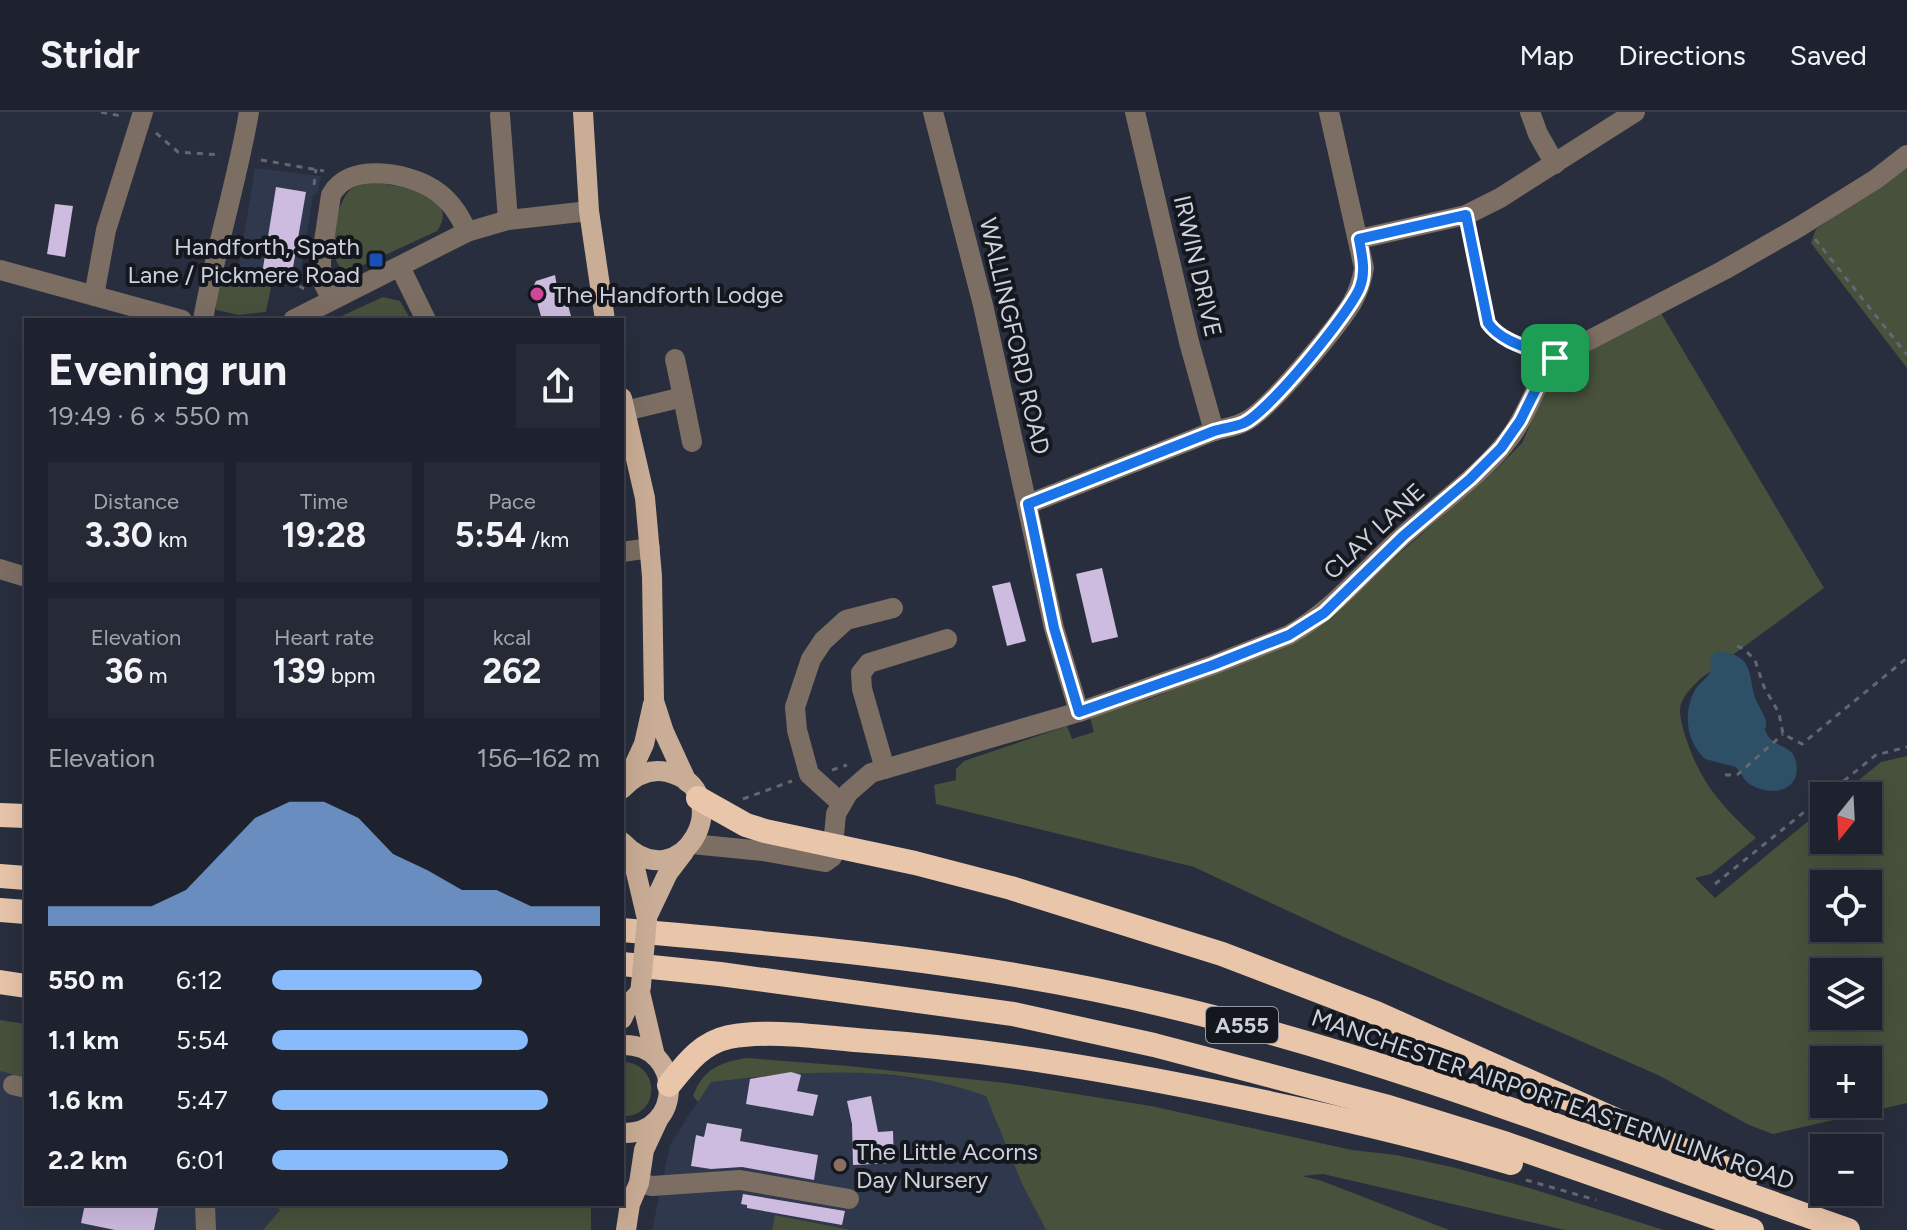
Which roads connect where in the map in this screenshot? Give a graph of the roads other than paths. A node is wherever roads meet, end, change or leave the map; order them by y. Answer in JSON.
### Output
{"nodes":[{"id":1,"x":249,"y":112,"type":"edge"},
{"id":2,"x":583,"y":112,"type":"edge"},
{"id":3,"x":933,"y":112,"type":"edge"},
{"id":4,"x":1135,"y":112,"type":"edge"},
{"id":5,"x":1329,"y":112,"type":"edge"},
{"id":6,"x":1530,"y":112,"type":"edge"},
{"id":7,"x":1635,"y":112,"type":"edge"},
{"id":8,"x":500,"y":115,"type":"dead end"},
{"id":9,"x":141,"y":117,"type":"edge"},
{"id":10,"x":1907,"y":155,"type":"edge"},
{"id":11,"x":1555,"y":164,"type":"junction"},
{"id":12,"x":589,"y":211,"type":"junction"},
{"id":13,"x":508,"y":220,"type":"junction"},
{"id":14,"x":467,"y":232,"type":"junction"},
{"id":15,"x":1359,"y":239,"type":"junction"},
{"id":16,"x":400,"y":267,"type":"junction"},
{"id":17,"x":0,"y":270,"type":"edge"},
{"id":18,"x":94,"y":296,"type":"junction"},
{"id":19,"x":332,"y":300,"type":"junction"},
{"id":20,"x":175,"y":318,"type":"edge"},
{"id":21,"x":203,"y":318,"type":"edge"},
{"id":22,"x":297,"y":318,"type":"edge"},
{"id":23,"x":425,"y":318,"type":"edge"},
{"id":24,"x":605,"y":318,"type":"edge"},
{"id":25,"x":675,"y":359,"type":"dead end"},
{"id":26,"x":683,"y":397,"type":"junction"},
{"id":27,"x":624,"y":404,"type":"edge"},
{"id":28,"x":1214,"y":431,"type":"junction"},
{"id":29,"x":692,"y":442,"type":"dead end"},
{"id":30,"x":1028,"y":504,"type":"junction"},
{"id":31,"x":650,"y":548,"type":"junction"},
{"id":32,"x":624,"y":552,"type":"edge"},
{"id":33,"x":0,"y":569,"type":"edge"},
{"id":34,"x":24,"y":576,"type":"edge"},
{"id":35,"x":893,"y":608,"type":"dead end"},
{"id":36,"x":947,"y":639,"type":"dead end"},
{"id":37,"x":654,"y":701,"type":"junction"},
{"id":38,"x":1079,"y":712,"type":"junction"},
{"id":39,"x":885,"y":769,"type":"junction"},
{"id":40,"x":624,"y":786,"type":"edge"},
{"id":41,"x":624,"y":787,"type":"edge"},
{"id":42,"x":692,"y":790,"type":"junction"},
{"id":43,"x":841,"y":803,"type":"junction"},
{"id":44,"x":0,"y":815,"type":"edge"},
{"id":45,"x":24,"y":816,"type":"edge"},
{"id":46,"x":624,"y":844,"type":"edge"},
{"id":47,"x":624,"y":846,"type":"edge"},
{"id":48,"x":689,"y":846,"type":"junction"},
{"id":49,"x":835,"y":847,"type":"junction"},
{"id":50,"x":0,"y":876,"type":"edge"},
{"id":51,"x":24,"y":878,"type":"edge"},
{"id":52,"x":0,"y":910,"type":"edge"},
{"id":53,"x":24,"y":912,"type":"edge"},
{"id":54,"x":647,"y":918,"type":"junction"},
{"id":55,"x":624,"y":930,"type":"edge"},
{"id":56,"x":624,"y":964,"type":"edge"},
{"id":57,"x":0,"y":982,"type":"edge"},
{"id":58,"x":24,"y":986,"type":"edge"},
{"id":59,"x":640,"y":988,"type":"junction"},
{"id":60,"x":624,"y":1015,"type":"edge"},
{"id":61,"x":624,"y":1045,"type":"edge"},
{"id":62,"x":655,"y":1056,"type":"junction"},
{"id":63,"x":669,"y":1085,"type":"junction"},
{"id":64,"x":659,"y":1118,"type":"junction"},
{"id":65,"x":624,"y":1133,"type":"edge"},
{"id":66,"x":630,"y":1192,"type":"edge"},
{"id":67,"x":849,"y":1199,"type":"dead end"},
{"id":68,"x":205,"y":1206,"type":"edge"},
{"id":69,"x":1842,"y":1228,"type":"edge"},
{"id":70,"x":206,"y":1230,"type":"edge"},
{"id":71,"x":626,"y":1230,"type":"edge"},
{"id":72,"x":1736,"y":1230,"type":"edge"},
{"id":73,"x":1752,"y":1230,"type":"edge"}],
"edges":[{"from":1,"to":21,"type":"street"},
{"from":2,"to":12,"type":"main road"},
{"from":3,"to":30,"type":"street","name":"WALLINGFORD ROAD"},
{"from":4,"to":28,"type":"street","name":"IRWIN DRIVE"},
{"from":5,"to":15,"type":"street"},
{"from":6,"to":11,"type":"street"},
{"from":7,"to":11,"type":"street"},
{"from":8,"to":13,"type":"street"},
{"from":9,"to":18,"type":"street"},
{"from":10,"to":38,"type":"street","name":"CLAY LANE"},
{"from":11,"to":15,"type":"street"},
{"from":12,"to":13,"type":"street"},
{"from":12,"to":24,"type":"main road"},
{"from":13,"to":14,"type":"street"},
{"from":14,"to":16,"type":"street"},
{"from":14,"to":19,"type":"street"},
{"from":15,"to":28,"type":"street"},
{"from":16,"to":19,"type":"street"},
{"from":16,"to":23,"type":"street"},
{"from":17,"to":18,"type":"street"},
{"from":18,"to":20,"type":"street"},
{"from":19,"to":22,"type":"street"},
{"from":25,"to":26,"type":"street"},
{"from":26,"to":27,"type":"street"},
{"from":26,"to":29,"type":"street"},
{"from":27,"to":31,"type":"main road"},
{"from":28,"to":30,"type":"street"},
{"from":30,"to":38,"type":"street","name":"WALLINGFORD ROAD"},
{"from":31,"to":32,"type":"street"},
{"from":31,"to":37,"type":"main road"},
{"from":33,"to":34,"type":"street"},
{"from":35,"to":43,"type":"street"},
{"from":36,"to":39,"type":"street"},
{"from":37,"to":40,"type":"main road"},
{"from":37,"to":42,"type":"main road"},
{"from":38,"to":39,"type":"street","name":"CLAY LANE"},
{"from":39,"to":43,"type":"street","name":"CLAY LANE"},
{"from":41,"to":42,"type":"main road"},
{"from":42,"to":48,"type":"main road"},
{"from":42,"to":49,"type":"highway"},
{"from":43,"to":49,"type":"street"},
{"from":44,"to":45,"type":"highway"},
{"from":46,"to":48,"type":"main road"},
{"from":47,"to":54,"type":"main road"},
{"from":48,"to":49,"type":"street"},
{"from":48,"to":54,"type":"main road"},
{"from":49,"to":69,"type":"highway"},
{"from":50,"to":51,"type":"highway"},
{"from":52,"to":53,"type":"highway"},
{"from":54,"to":59,"type":"main road","bridge":true},
{"from":55,"to":69,"type":"highway","name":"MANCHESTER AIRPORT EASTERN LINK ROAD","number":"A555"},
{"from":56,"to":73,"type":"highway","number":"A555"},
{"from":57,"to":58,"type":"highway"},
{"from":59,"to":60,"type":"main road"},
{"from":59,"to":62,"type":"main road"},
{"from":61,"to":62,"type":"main road"},
{"from":62,"to":63,"type":"main road"},
{"from":63,"to":64,"type":"main road"},
{"from":63,"to":72,"type":"highway"},
{"from":64,"to":65,"type":"main road"},
{"from":64,"to":66,"type":"main road"},
{"from":66,"to":67,"type":"street"},
{"from":66,"to":71,"type":"main road"},
{"from":68,"to":70,"type":"street"}]}
